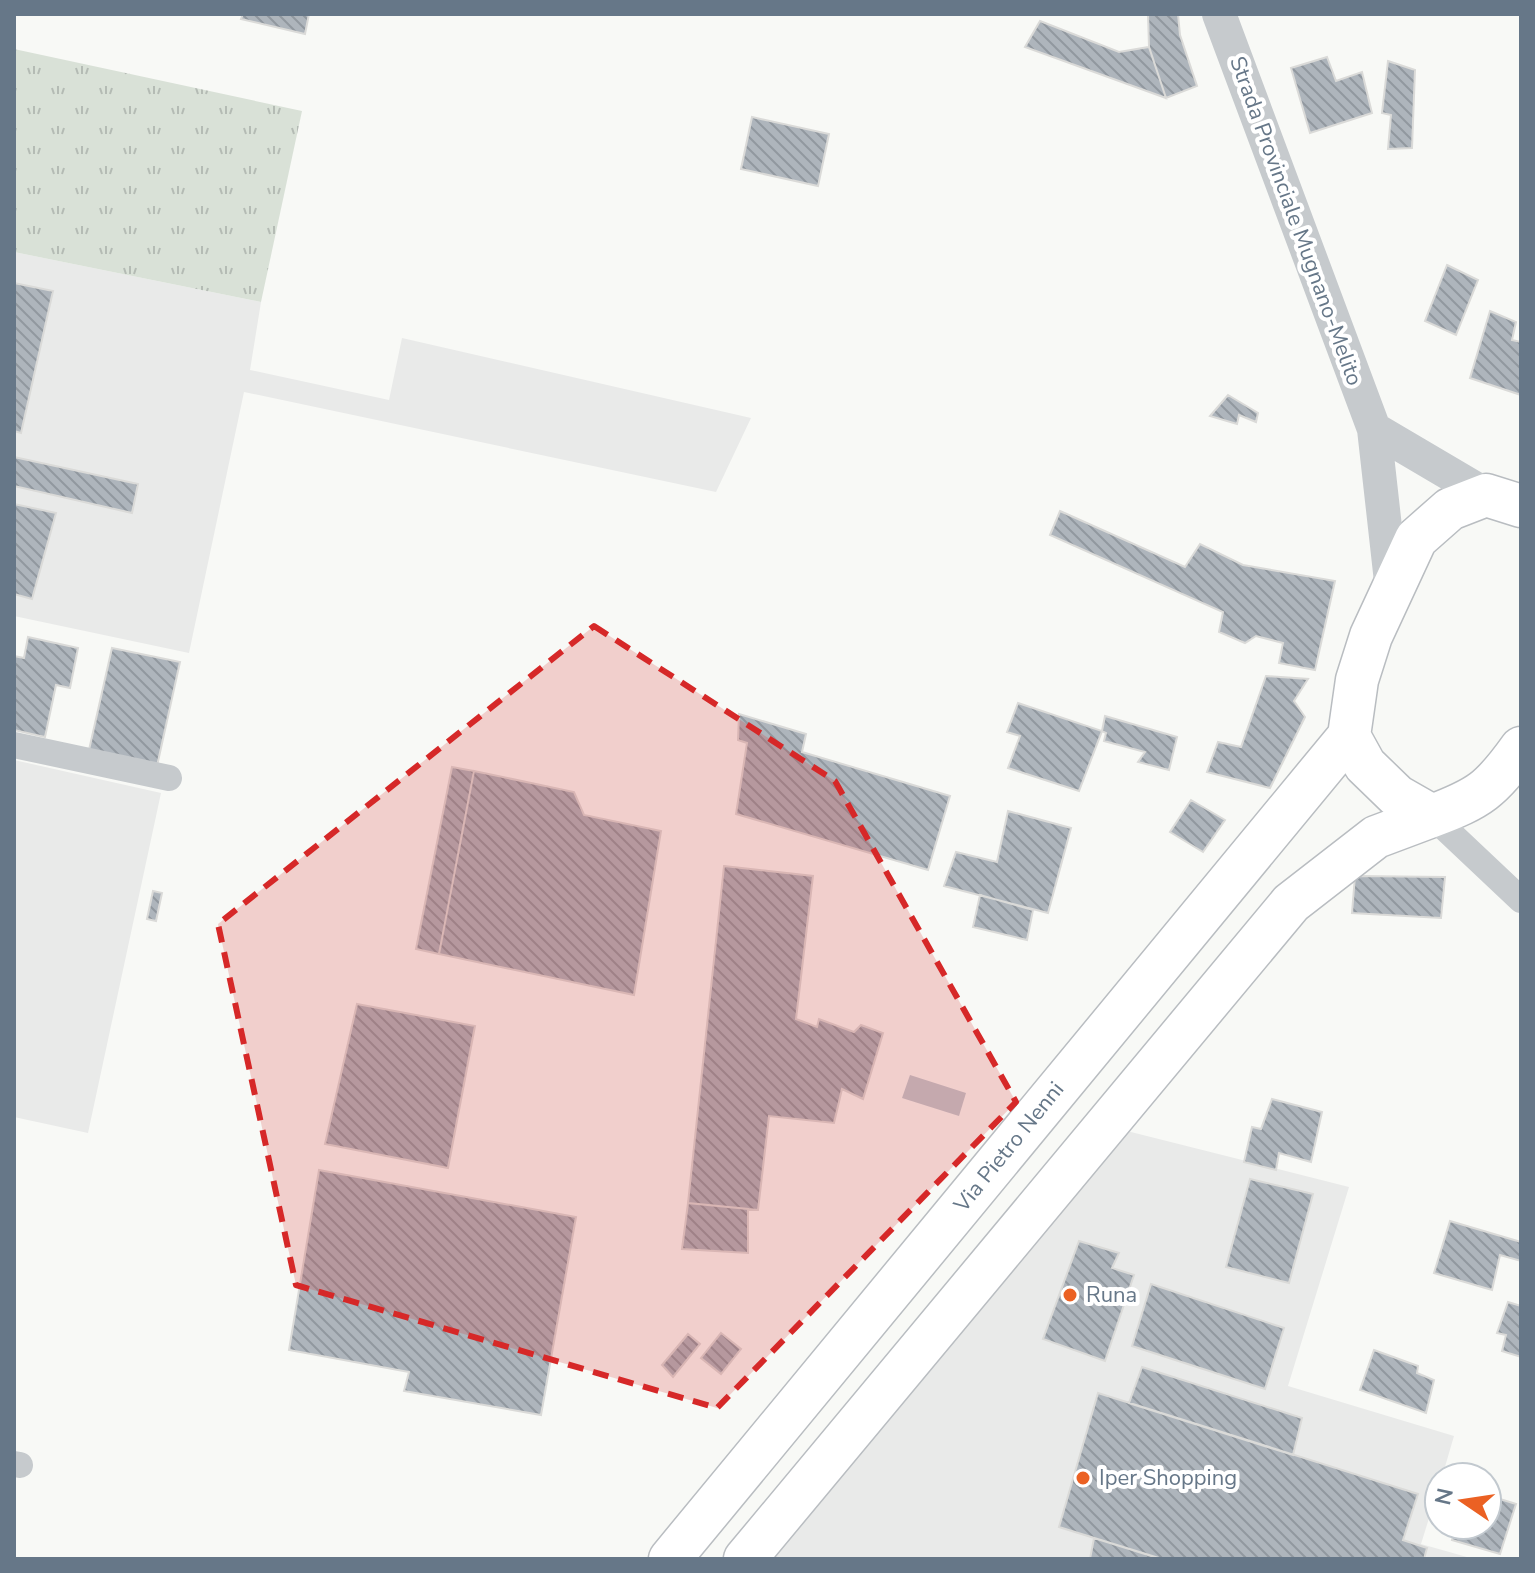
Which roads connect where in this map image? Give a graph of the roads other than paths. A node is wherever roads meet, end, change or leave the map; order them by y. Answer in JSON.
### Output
{"nodes":[{"id":1,"x":1219,"y":14,"type":"edge"},
{"id":2,"x":1374,"y":429,"type":"junction"},
{"id":3,"x":1509,"y":493,"type":"edge"},
{"id":4,"x":1392,"y":590,"type":"junction"},
{"id":5,"x":1349,"y":736,"type":"junction"},
{"id":6,"x":14,"y":745,"type":"edge"},
{"id":7,"x":1521,"y":748,"type":"edge"},
{"id":8,"x":169,"y":778,"type":"dead end"},
{"id":9,"x":1432,"y":816,"type":"junction"},
{"id":10,"x":1521,"y":900,"type":"edge"},
{"id":11,"x":670,"y":1559,"type":"edge"},
{"id":12,"x":745,"y":1559,"type":"edge"}],
"edges":[{"from":1,"to":2,"type":"street","name":"Strada Provinciale Mugnano-Melito"},
{"from":2,"to":3,"type":"street"},
{"from":2,"to":4,"type":"street","name":"Strada Provinciale Mugnano-Melito"},
{"from":3,"to":4,"type":"main road"},
{"from":4,"to":5,"type":"main road"},
{"from":5,"to":9,"type":"main road"},
{"from":5,"to":11,"type":"main road","name":"Via Pietro Nenni"},
{"from":6,"to":8,"type":"street"},
{"from":7,"to":9,"type":"main road"},
{"from":9,"to":10,"type":"street"},
{"from":9,"to":12,"type":"main road"}]}
